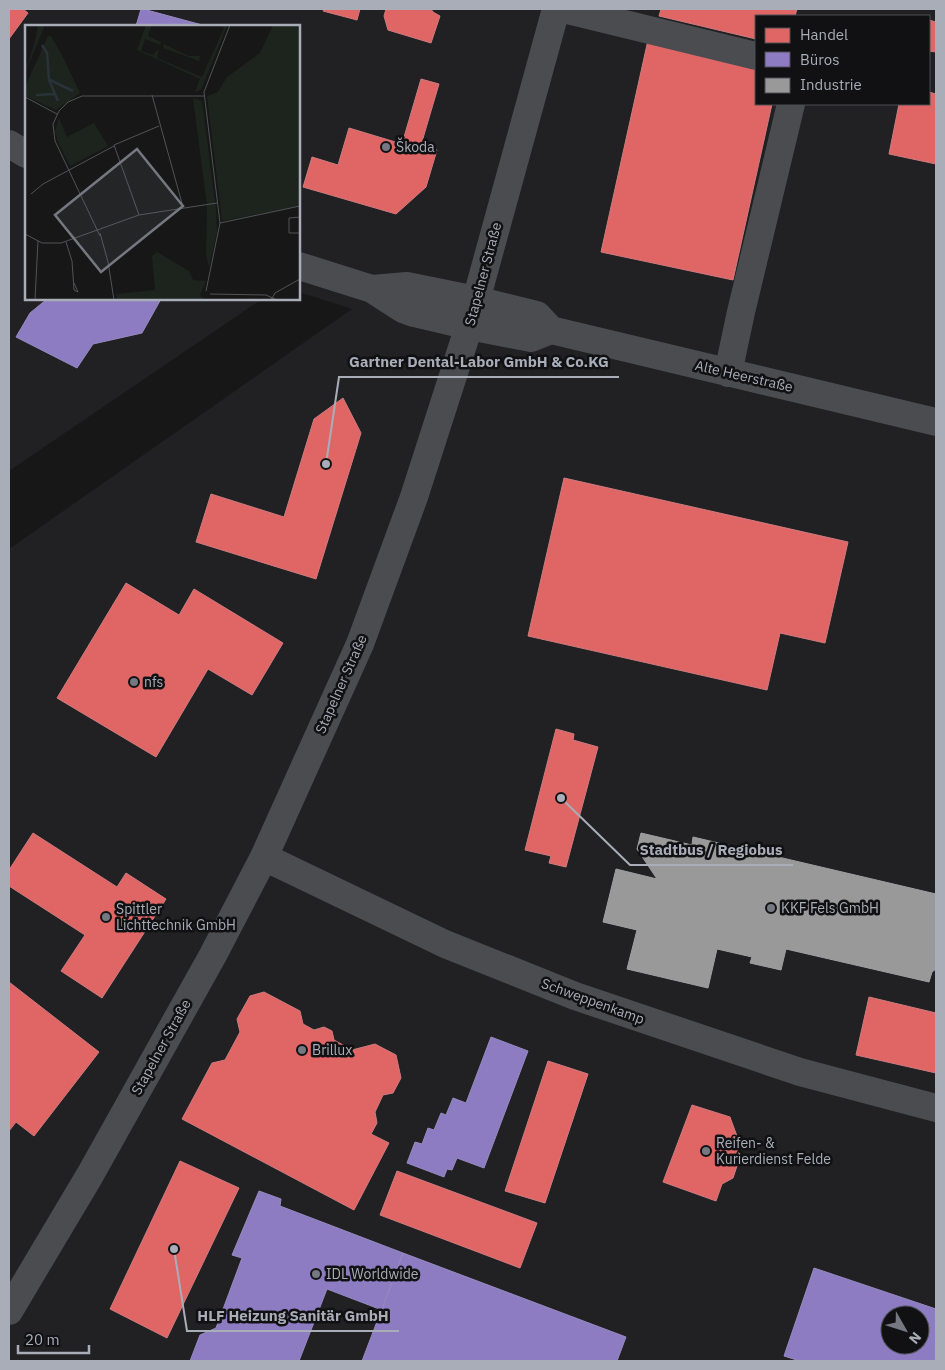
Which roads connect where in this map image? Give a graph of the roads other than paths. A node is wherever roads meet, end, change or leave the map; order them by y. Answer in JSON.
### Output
{"nodes":[{"id":1,"x":556,"y":9,"type":"edge"},
{"id":2,"x":563,"y":9,"type":"edge"},
{"id":3,"x":755,"y":56,"type":"edge"},
{"id":4,"x":791,"y":105,"type":"edge"},
{"id":5,"x":9,"y":144,"type":"edge"},
{"id":6,"x":25,"y":153,"type":"edge"},
{"id":7,"x":300,"y":266,"type":"edge"},
{"id":8,"x":372,"y":289,"type":"junction"},
{"id":9,"x":476,"y":300,"type":"junction"},
{"id":10,"x":469,"y":326,"type":"junction"},
{"id":11,"x":551,"y":330,"type":"junction"},
{"id":12,"x":728,"y":373,"type":"junction"},
{"id":13,"x":936,"y":422,"type":"edge"},
{"id":14,"x":264,"y":857,"type":"junction"},
{"id":15,"x":936,"y":1108,"type":"edge"},
{"id":16,"x":9,"y":1311,"type":"edge"}],
"edges":[{"from":1,"to":9,"type":"street","name":"Stapelner Straße"},
{"from":2,"to":3,"type":"street"},
{"from":4,"to":12,"type":"street"},
{"from":5,"to":6,"type":"street"},
{"from":7,"to":8,"type":"street","name":"Alte Heerstraße"},
{"from":8,"to":9,"type":"street","name":"Alte Heerstraße"},
{"from":8,"to":10,"type":"street","name":"Alte Heerstraße"},
{"from":9,"to":10,"type":"street","name":"Stapelner Straße"},
{"from":9,"to":11,"type":"street","name":"Alte Heerstraße"},
{"from":10,"to":11,"type":"street","name":"Alte Heerstraße"},
{"from":10,"to":14,"type":"street","name":"Stapelner Straße"},
{"from":11,"to":12,"type":"street","name":"Alte Heerstraße"},
{"from":12,"to":13,"type":"street","name":"Alte Heerstraße"},
{"from":14,"to":15,"type":"street","name":"Schweppenkamp"},
{"from":14,"to":16,"type":"street","name":"Stapelner Straße"}]}
